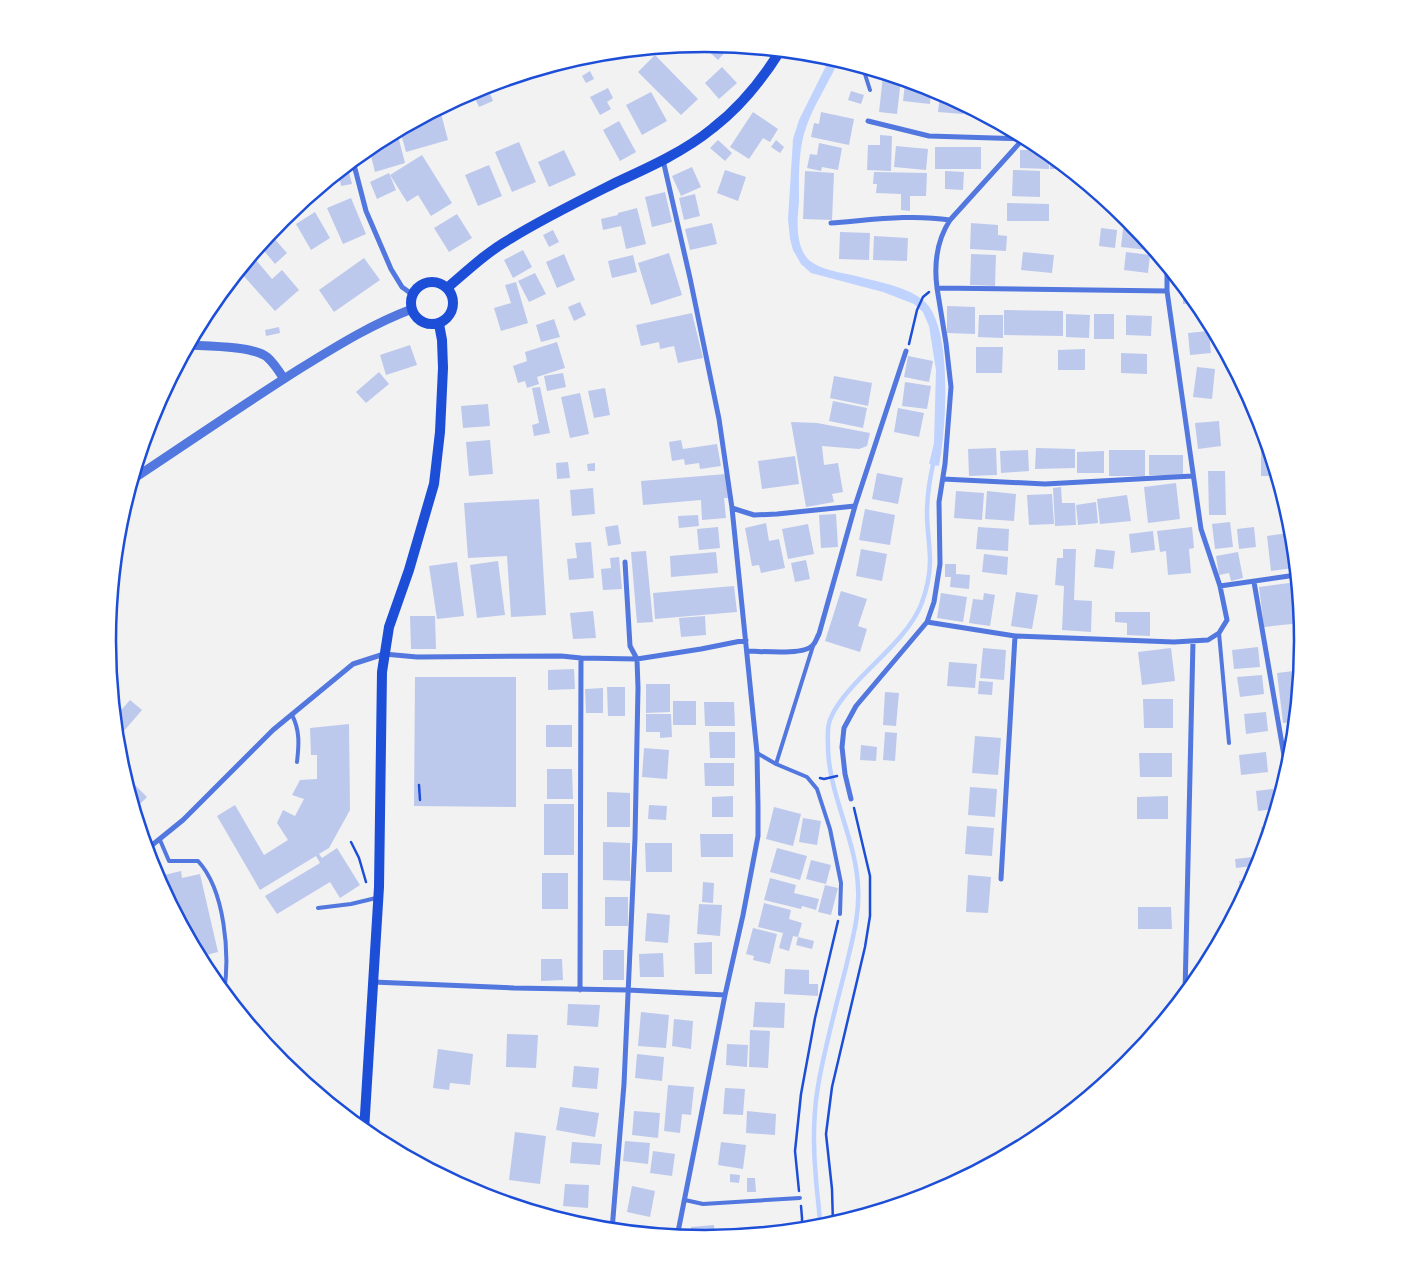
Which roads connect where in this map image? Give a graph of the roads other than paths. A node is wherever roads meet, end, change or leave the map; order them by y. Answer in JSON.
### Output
{"nodes":[{"id":1,"x":776,"y":57,"type":"edge"},
{"id":2,"x":865,"y":75,"type":"edge"},
{"id":3,"x":870,"y":90,"type":"dead end"},
{"id":4,"x":868,"y":121,"type":"dead end"},
{"id":5,"x":1010,"y":138,"type":"edge"},
{"id":6,"x":1020,"y":144,"type":"edge"},
{"id":7,"x":664,"y":160,"type":"junction"},
{"id":8,"x":355,"y":168,"type":"edge"},
{"id":9,"x":950,"y":220,"type":"junction"},
{"id":10,"x":831,"y":223,"type":"dead end"},
{"id":11,"x":1167,"y":277,"type":"edge"},
{"id":12,"x":447,"y":288,"type":"junction"},
{"id":13,"x":937,"y":288,"type":"junction"},
{"id":14,"x":1167,"y":291,"type":"junction"},
{"id":15,"x":412,"y":295,"type":"junction"},
{"id":16,"x":412,"y":309,"type":"junction"},
{"id":17,"x":439,"y":324,"type":"junction"},
{"id":18,"x":196,"y":345,"type":"edge"},
{"id":19,"x":906,"y":351,"type":"road end"},
{"id":20,"x":284,"y":379,"type":"junction"},
{"id":21,"x":140,"y":474,"type":"edge"},
{"id":22,"x":1193,"y":476,"type":"junction"},
{"id":23,"x":943,"y":479,"type":"junction"},
{"id":24,"x":855,"y":506,"type":"junction"},
{"id":25,"x":732,"y":508,"type":"junction"},
{"id":26,"x":625,"y":562,"type":"dead end"},
{"id":27,"x":1290,"y":576,"type":"edge"},
{"id":28,"x":1254,"y":582,"type":"junction"},
{"id":29,"x":1220,"y":586,"type":"junction"},
{"id":30,"x":927,"y":622,"type":"junction"},
{"id":31,"x":1219,"y":633,"type":"junction"},
{"id":32,"x":1015,"y":636,"type":"junction"},
{"id":33,"x":746,"y":640,"type":"junction"},
{"id":34,"x":1192,"y":641,"type":"junction"},
{"id":35,"x":813,"y":646,"type":"junction"},
{"id":36,"x":747,"y":651,"type":"junction"},
{"id":37,"x":384,"y":654,"type":"junction"},
{"id":38,"x":581,"y":658,"type":"junction"},
{"id":39,"x":637,"y":659,"type":"junction"},
{"id":40,"x":292,"y":715,"type":"junction"},
{"id":41,"x":1228,"y":743,"type":"dead end"},
{"id":42,"x":757,"y":753,"type":"junction"},
{"id":43,"x":1284,"y":753,"type":"edge"},
{"id":44,"x":297,"y":762,"type":"dead end"},
{"id":45,"x":776,"y":764,"type":"junction"},
{"id":46,"x":851,"y":799,"type":"road end"},
{"id":47,"x":160,"y":840,"type":"junction"},
{"id":48,"x":153,"y":845,"type":"edge"},
{"id":49,"x":1001,"y":879,"type":"dead end"},
{"id":50,"x":378,"y":898,"type":"junction"},
{"id":51,"x":318,"y":908,"type":"dead end"},
{"id":52,"x":840,"y":914,"type":"road end"},
{"id":53,"x":373,"y":982,"type":"junction"},
{"id":54,"x":1185,"y":982,"type":"edge"},
{"id":55,"x":225,"y":983,"type":"edge"},
{"id":56,"x":580,"y":990,"type":"junction"},
{"id":57,"x":628,"y":990,"type":"junction"},
{"id":58,"x":725,"y":994,"type":"junction"},
{"id":59,"x":365,"y":1122,"type":"edge"},
{"id":60,"x":800,"y":1198,"type":"road end"},
{"id":61,"x":685,"y":1200,"type":"junction"},
{"id":62,"x":613,"y":1223,"type":"edge"},
{"id":63,"x":679,"y":1229,"type":"edge"}],
"edges":[{"from":1,"to":7,"type":"main road"},
{"from":2,"to":3,"type":"lane"},
{"from":4,"to":5,"type":"street"},
{"from":6,"to":9,"type":"street"},
{"from":7,"to":12,"type":"main road"},
{"from":7,"to":25,"type":"street"},
{"from":8,"to":15,"type":"street"},
{"from":9,"to":10,"type":"street"},
{"from":9,"to":13,"type":"street"},
{"from":11,"to":14,"type":"street"},
{"from":12,"to":15,"type":"main road"},
{"from":12,"to":17,"type":"main road"},
{"from":13,"to":14,"type":"street"},
{"from":13,"to":23,"type":"street"},
{"from":14,"to":22,"type":"street"},
{"from":15,"to":16,"type":"main road"},
{"from":16,"to":17,"type":"main road"},
{"from":16,"to":20,"type":"street"},
{"from":17,"to":37,"type":"main road"},
{"from":18,"to":20,"type":"street"},
{"from":19,"to":24,"type":"street"},
{"from":20,"to":21,"type":"street"},
{"from":22,"to":23,"type":"street"},
{"from":22,"to":29,"type":"street"},
{"from":23,"to":30,"type":"street"},
{"from":24,"to":25,"type":"street"},
{"from":24,"to":35,"type":"street"},
{"from":25,"to":33,"type":"street"},
{"from":26,"to":39,"type":"street"},
{"from":27,"to":28,"type":"street"},
{"from":28,"to":29,"type":"street"},
{"from":28,"to":43,"type":"street"},
{"from":29,"to":31,"type":"street"},
{"from":30,"to":32,"type":"street"},
{"from":30,"to":46,"type":"street"},
{"from":31,"to":34,"type":"street"},
{"from":31,"to":41,"type":"lane"},
{"from":32,"to":34,"type":"street"},
{"from":32,"to":49,"type":"street"},
{"from":33,"to":36,"type":"street"},
{"from":33,"to":39,"type":"street"},
{"from":34,"to":54,"type":"street"},
{"from":35,"to":36,"type":"street"},
{"from":35,"to":45,"type":"lane"},
{"from":36,"to":42,"type":"street"},
{"from":37,"to":38,"type":"street"},
{"from":37,"to":40,"type":"street"},
{"from":37,"to":50,"type":"main road"},
{"from":38,"to":39,"type":"street"},
{"from":38,"to":56,"type":"street"},
{"from":39,"to":57,"type":"street"},
{"from":40,"to":44,"type":"lane"},
{"from":40,"to":47,"type":"street"},
{"from":42,"to":45,"type":"lane"},
{"from":42,"to":58,"type":"street"},
{"from":45,"to":52,"type":"lane"},
{"from":47,"to":48,"type":"street"},
{"from":47,"to":55,"type":"lane"},
{"from":50,"to":51,"type":"lane"},
{"from":50,"to":53,"type":"main road"},
{"from":53,"to":56,"type":"street"},
{"from":53,"to":59,"type":"main road"},
{"from":56,"to":57,"type":"street"},
{"from":57,"to":58,"type":"street"},
{"from":57,"to":62,"type":"street"},
{"from":58,"to":61,"type":"street"},
{"from":60,"to":61,"type":"lane"},
{"from":61,"to":63,"type":"street"}]}
